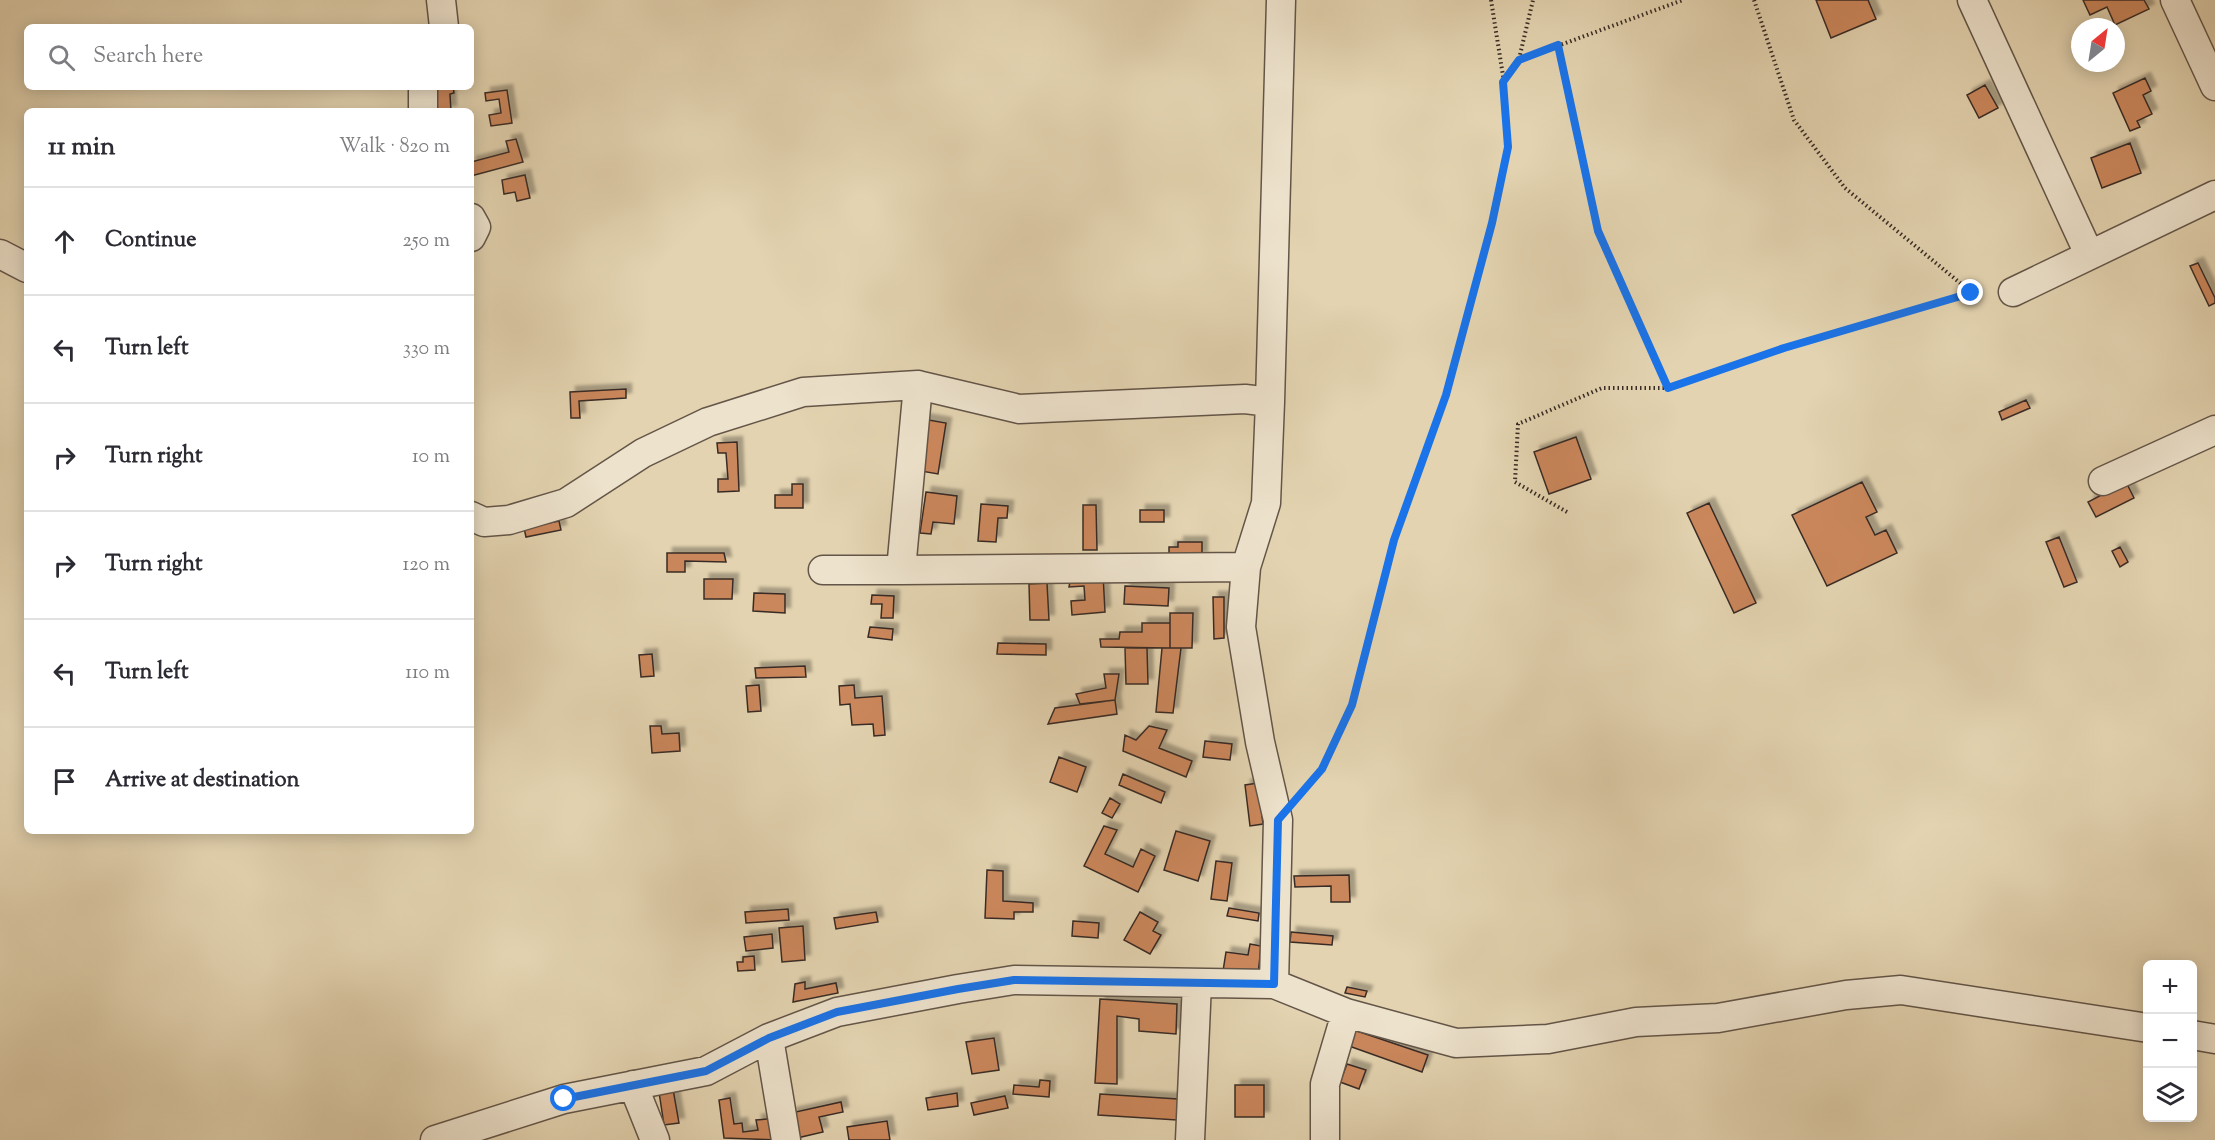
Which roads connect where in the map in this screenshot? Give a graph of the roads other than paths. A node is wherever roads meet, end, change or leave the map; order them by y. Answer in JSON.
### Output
{"nodes":[{"id":1,"x":441,"y":0,"type":"edge"},
{"id":2,"x":1281,"y":0,"type":"edge"},
{"id":3,"x":1972,"y":0,"type":"edge"},
{"id":4,"x":2175,"y":0,"type":"edge"},
{"id":5,"x":444,"y":24,"type":"edge"},
{"id":6,"x":2215,"y":86,"type":"edge"},
{"id":7,"x":423,"y":90,"type":"edge"},
{"id":8,"x":423,"y":108,"type":"edge"},
{"id":9,"x":2215,"y":195,"type":"edge"},
{"id":10,"x":0,"y":254,"type":"edge"},
{"id":11,"x":2089,"y":254,"type":"junction"},
{"id":12,"x":24,"y":266,"type":"edge"},
{"id":13,"x":2013,"y":292,"type":"dead end"},
{"id":14,"x":918,"y":385,"type":"junction"},
{"id":15,"x":1270,"y":402,"type":"junction"},
{"id":16,"x":2215,"y":430,"type":"edge"},
{"id":17,"x":2103,"y":481,"type":"dead end"},
{"id":18,"x":474,"y":517,"type":"edge"},
{"id":19,"x":1246,"y":567,"type":"junction"},
{"id":20,"x":824,"y":570,"type":"dead end"},
{"id":21,"x":901,"y":570,"type":"junction"},
{"id":22,"x":1197,"y":983,"type":"junction"},
{"id":23,"x":1274,"y":984,"type":"junction"},
{"id":24,"x":1346,"y":1013,"type":"junction"},
{"id":25,"x":2143,"y":1027,"type":"edge"},
{"id":26,"x":2197,"y":1036,"type":"edge"},
{"id":27,"x":769,"y":1038,"type":"junction"},
{"id":28,"x":2215,"y":1039,"type":"edge"},
{"id":29,"x":633,"y":1085,"type":"junction"},
{"id":30,"x":435,"y":1140,"type":"edge"},
{"id":31,"x":655,"y":1140,"type":"edge"},
{"id":32,"x":786,"y":1140,"type":"edge"},
{"id":33,"x":1190,"y":1140,"type":"edge"},
{"id":34,"x":1325,"y":1140,"type":"edge"}],
"edges":[{"from":1,"to":5,"type":"street"},
{"from":2,"to":15,"type":"street"},
{"from":3,"to":11,"type":"street"},
{"from":4,"to":6,"type":"street"},
{"from":7,"to":8,"type":"street"},
{"from":9,"to":11,"type":"street"},
{"from":10,"to":12,"type":"street"},
{"from":11,"to":13,"type":"street"},
{"from":14,"to":15,"type":"street"},
{"from":14,"to":18,"type":"street"},
{"from":14,"to":21,"type":"street"},
{"from":15,"to":19,"type":"street"},
{"from":16,"to":17,"type":"street"},
{"from":19,"to":21,"type":"street"},
{"from":19,"to":23,"type":"street"},
{"from":20,"to":21,"type":"street"},
{"from":22,"to":23,"type":"street"},
{"from":22,"to":27,"type":"street"},
{"from":22,"to":33,"type":"street"},
{"from":23,"to":24,"type":"street"},
{"from":24,"to":25,"type":"street"},
{"from":24,"to":34,"type":"street"},
{"from":26,"to":28,"type":"street"},
{"from":27,"to":29,"type":"street"},
{"from":27,"to":32,"type":"street"},
{"from":29,"to":30,"type":"street"},
{"from":29,"to":31,"type":"street"}]}
